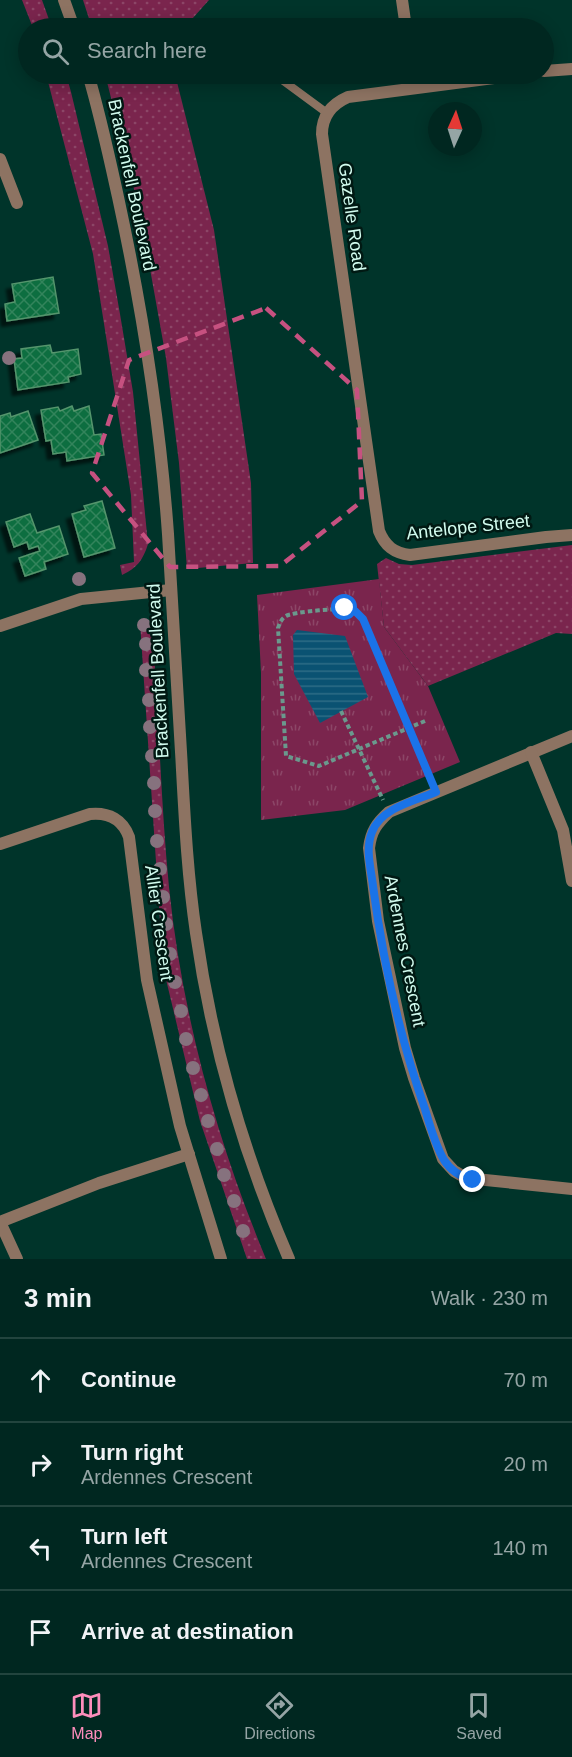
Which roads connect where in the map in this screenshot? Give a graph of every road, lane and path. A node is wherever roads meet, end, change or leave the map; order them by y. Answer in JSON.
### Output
{"nodes":[{"id":1,"x":64,"y":0,"type":"edge"},
{"id":2,"x":402,"y":0,"type":"edge"},
{"id":3,"x":70,"y":18,"type":"edge"},
{"id":4,"x":405,"y":18,"type":"edge"},
{"id":5,"x":572,"y":69,"type":"edge"},
{"id":6,"x":554,"y":70,"type":"edge"},
{"id":7,"x":91,"y":84,"type":"edge"},
{"id":8,"x":288,"y":84,"type":"edge"},
{"id":9,"x":414,"y":84,"type":"edge"},
{"id":10,"x":447,"y":84,"type":"edge"},
{"id":11,"x":415,"y":88,"type":"junction"},
{"id":12,"x":327,"y":113,"type":"junction"},
{"id":13,"x":0,"y":159,"type":"edge"},
{"id":14,"x":17,"y":203,"type":"dead end"},
{"id":15,"x":379,"y":531,"type":"joint"},
{"id":16,"x":572,"y":535,"type":"edge"},
{"id":17,"x":171,"y":590,"type":"junction"},
{"id":18,"x":0,"y":626,"type":"edge"},
{"id":19,"x":341,"y":711,"type":"dead end"},
{"id":20,"x":425,"y":721,"type":"dead end"},
{"id":21,"x":409,"y":728,"type":"junction"},
{"id":22,"x":572,"y":736,"type":"edge"},
{"id":23,"x":359,"y":749,"type":"junction"},
{"id":24,"x":531,"y":752,"type":"junction"},
{"id":25,"x":436,"y":792,"type":"junction"},
{"id":26,"x":389,"y":812,"type":"junction"},
{"id":27,"x":0,"y":844,"type":"edge"},
{"id":28,"x":572,"y":881,"type":"edge"},
{"id":29,"x":189,"y":1154,"type":"junction"},
{"id":30,"x":572,"y":1189,"type":"edge"},
{"id":31,"x":0,"y":1222,"type":"edge"},
{"id":32,"x":17,"y":1259,"type":"edge"},
{"id":33,"x":221,"y":1259,"type":"edge"},
{"id":34,"x":290,"y":1259,"type":"edge"}],
"edges":[{"from":1,"to":3,"type":"street"},
{"from":2,"to":4,"type":"street"},
{"from":5,"to":6,"type":"street"},
{"from":7,"to":17,"type":"street","name":"Brackenfell Boulevard"},
{"from":8,"to":12,"type":"lane"},
{"from":9,"to":11,"type":"street"},
{"from":10,"to":11,"type":"street"},
{"from":11,"to":12,"type":"street"},
{"from":12,"to":15,"type":"street","name":"Gazelle Road"},
{"from":13,"to":14,"type":"street"},
{"from":15,"to":16,"type":"street","name":"Antelope Street"},
{"from":17,"to":18,"type":"street"},
{"from":17,"to":34,"type":"street","name":"Brackenfell Boulevard"},
{"from":19,"to":23,"type":"path"},
{"from":20,"to":21,"type":"path"},
{"from":21,"to":23,"type":"path"},
{"from":21,"to":23,"type":"path"},
{"from":21,"to":25,"type":"path"},
{"from":22,"to":24,"type":"street","name":"Ardennes Crescent"},
{"from":23,"to":26,"type":"path"},
{"from":24,"to":25,"type":"street","name":"Ardennes Crescent"},
{"from":24,"to":28,"type":"street"},
{"from":25,"to":26,"type":"street","name":"Ardennes Crescent"},
{"from":26,"to":30,"type":"street","name":"Ardennes Crescent"},
{"from":27,"to":29,"type":"street","name":"Allier Crescent"},
{"from":29,"to":31,"type":"street"},
{"from":29,"to":33,"type":"street","name":"Allier Crescent"},
{"from":31,"to":32,"type":"street"}]}
